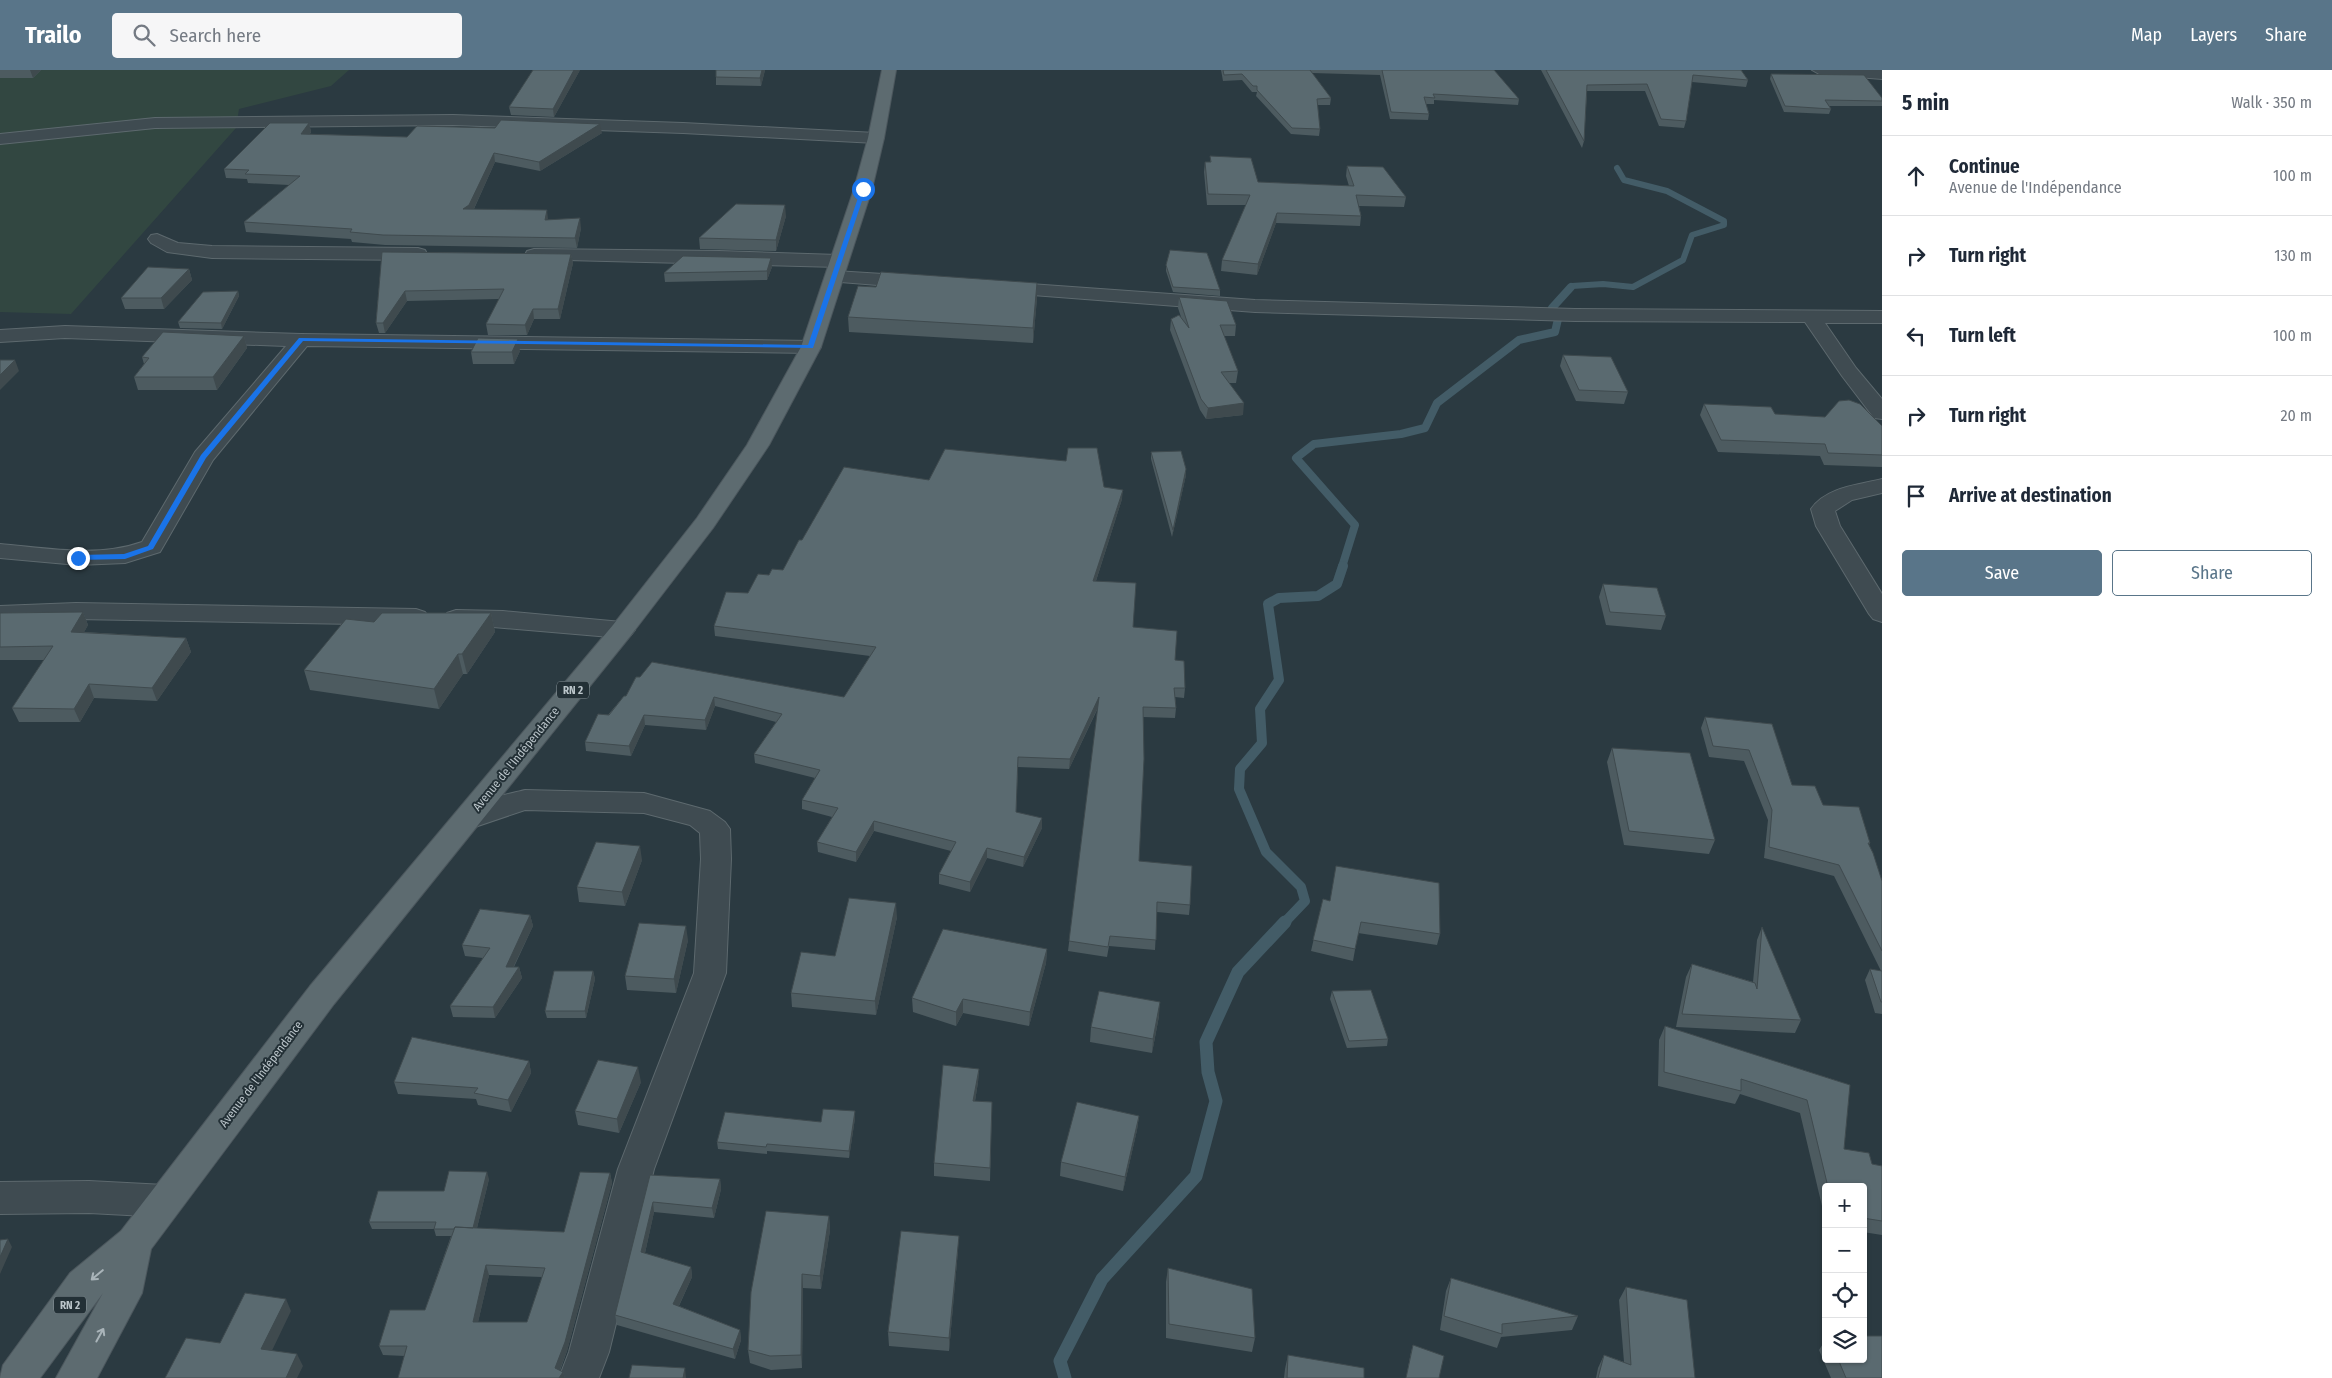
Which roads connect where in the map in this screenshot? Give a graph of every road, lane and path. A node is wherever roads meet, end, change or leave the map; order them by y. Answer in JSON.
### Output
{"nodes":[{"id":1,"x":889,"y":70,"type":"edge"},
{"id":2,"x":1820,"y":70,"type":"edge"},
{"id":3,"x":1882,"y":74,"type":"edge"},
{"id":4,"x":876,"y":138,"type":"junction"},
{"id":5,"x":0,"y":139,"type":"edge"},
{"id":6,"x":157,"y":239,"type":"dead end"},
{"id":7,"x":440,"y":254,"type":"edge"},
{"id":8,"x":516,"y":254,"type":"edge"},
{"id":9,"x":836,"y":269,"type":"junction"},
{"id":10,"x":932,"y":283,"type":"edge"},
{"id":11,"x":981,"y":287,"type":"edge"},
{"id":12,"x":1811,"y":317,"type":"junction"},
{"id":13,"x":1882,"y":317,"type":"edge"},
{"id":14,"x":0,"y":336,"type":"edge"},
{"id":15,"x":301,"y":340,"type":"junction"},
{"id":16,"x":811,"y":347,"type":"junction"},
{"id":17,"x":1882,"y":413,"type":"edge"},
{"id":18,"x":1882,"y":486,"type":"edge"},
{"id":19,"x":0,"y":550,"type":"edge"},
{"id":20,"x":0,"y":614,"type":"edge"},
{"id":21,"x":1882,"y":614,"type":"edge"},
{"id":22,"x":622,"y":630,"type":"junction"},
{"id":23,"x":466,"y":820,"type":"junction"},
{"id":24,"x":0,"y":1198,"type":"edge"},
{"id":25,"x":165,"y":1201,"type":"junction"},
{"id":26,"x":134,"y":1243,"type":"junction"},
{"id":27,"x":17,"y":1378,"type":"edge"},
{"id":28,"x":76,"y":1378,"type":"edge"},
{"id":29,"x":579,"y":1378,"type":"edge"}],
"edges":[{"from":1,"to":4,"type":"main road","name":"Avenue de l'Indépendance","number":"RN 2"},
{"from":2,"to":3,"type":"street"},
{"from":4,"to":5,"type":"street"},
{"from":4,"to":9,"type":"main road","name":"Avenue de l'Indépendance","number":"RN 2"},
{"from":6,"to":7,"type":"street"},
{"from":8,"to":9,"type":"street"},
{"from":9,"to":10,"type":"street"},
{"from":9,"to":16,"type":"main road","name":"Avenue de l'Indépendance","number":"RN 2"},
{"from":11,"to":12,"type":"street"},
{"from":12,"to":13,"type":"street"},
{"from":12,"to":17,"type":"street"},
{"from":14,"to":15,"type":"street"},
{"from":15,"to":16,"type":"street"},
{"from":15,"to":19,"type":"street"},
{"from":16,"to":22,"type":"main road","name":"Avenue de l'Indépendance","number":"RN 2"},
{"from":18,"to":21,"type":"street"},
{"from":20,"to":22,"type":"street"},
{"from":22,"to":23,"type":"main road","name":"Avenue de l'Indépendance","number":"RN 2"},
{"from":23,"to":25,"type":"main road","name":"Avenue de l'Indépendance","number":"RN 2"},
{"from":23,"to":29,"type":"street"},
{"from":24,"to":25,"type":"street"},
{"from":25,"to":26,"type":"main road","name":"Avenue de l'Indépendance","number":"RN 2"},
{"from":26,"to":27,"type":"main road","name":"Avenue de l'Indépendance","number":"RN 2","one_way":true},
{"from":28,"to":26,"type":"main road","name":"Avenue de l'Indépendance","number":"RN 2","one_way":true}]}
